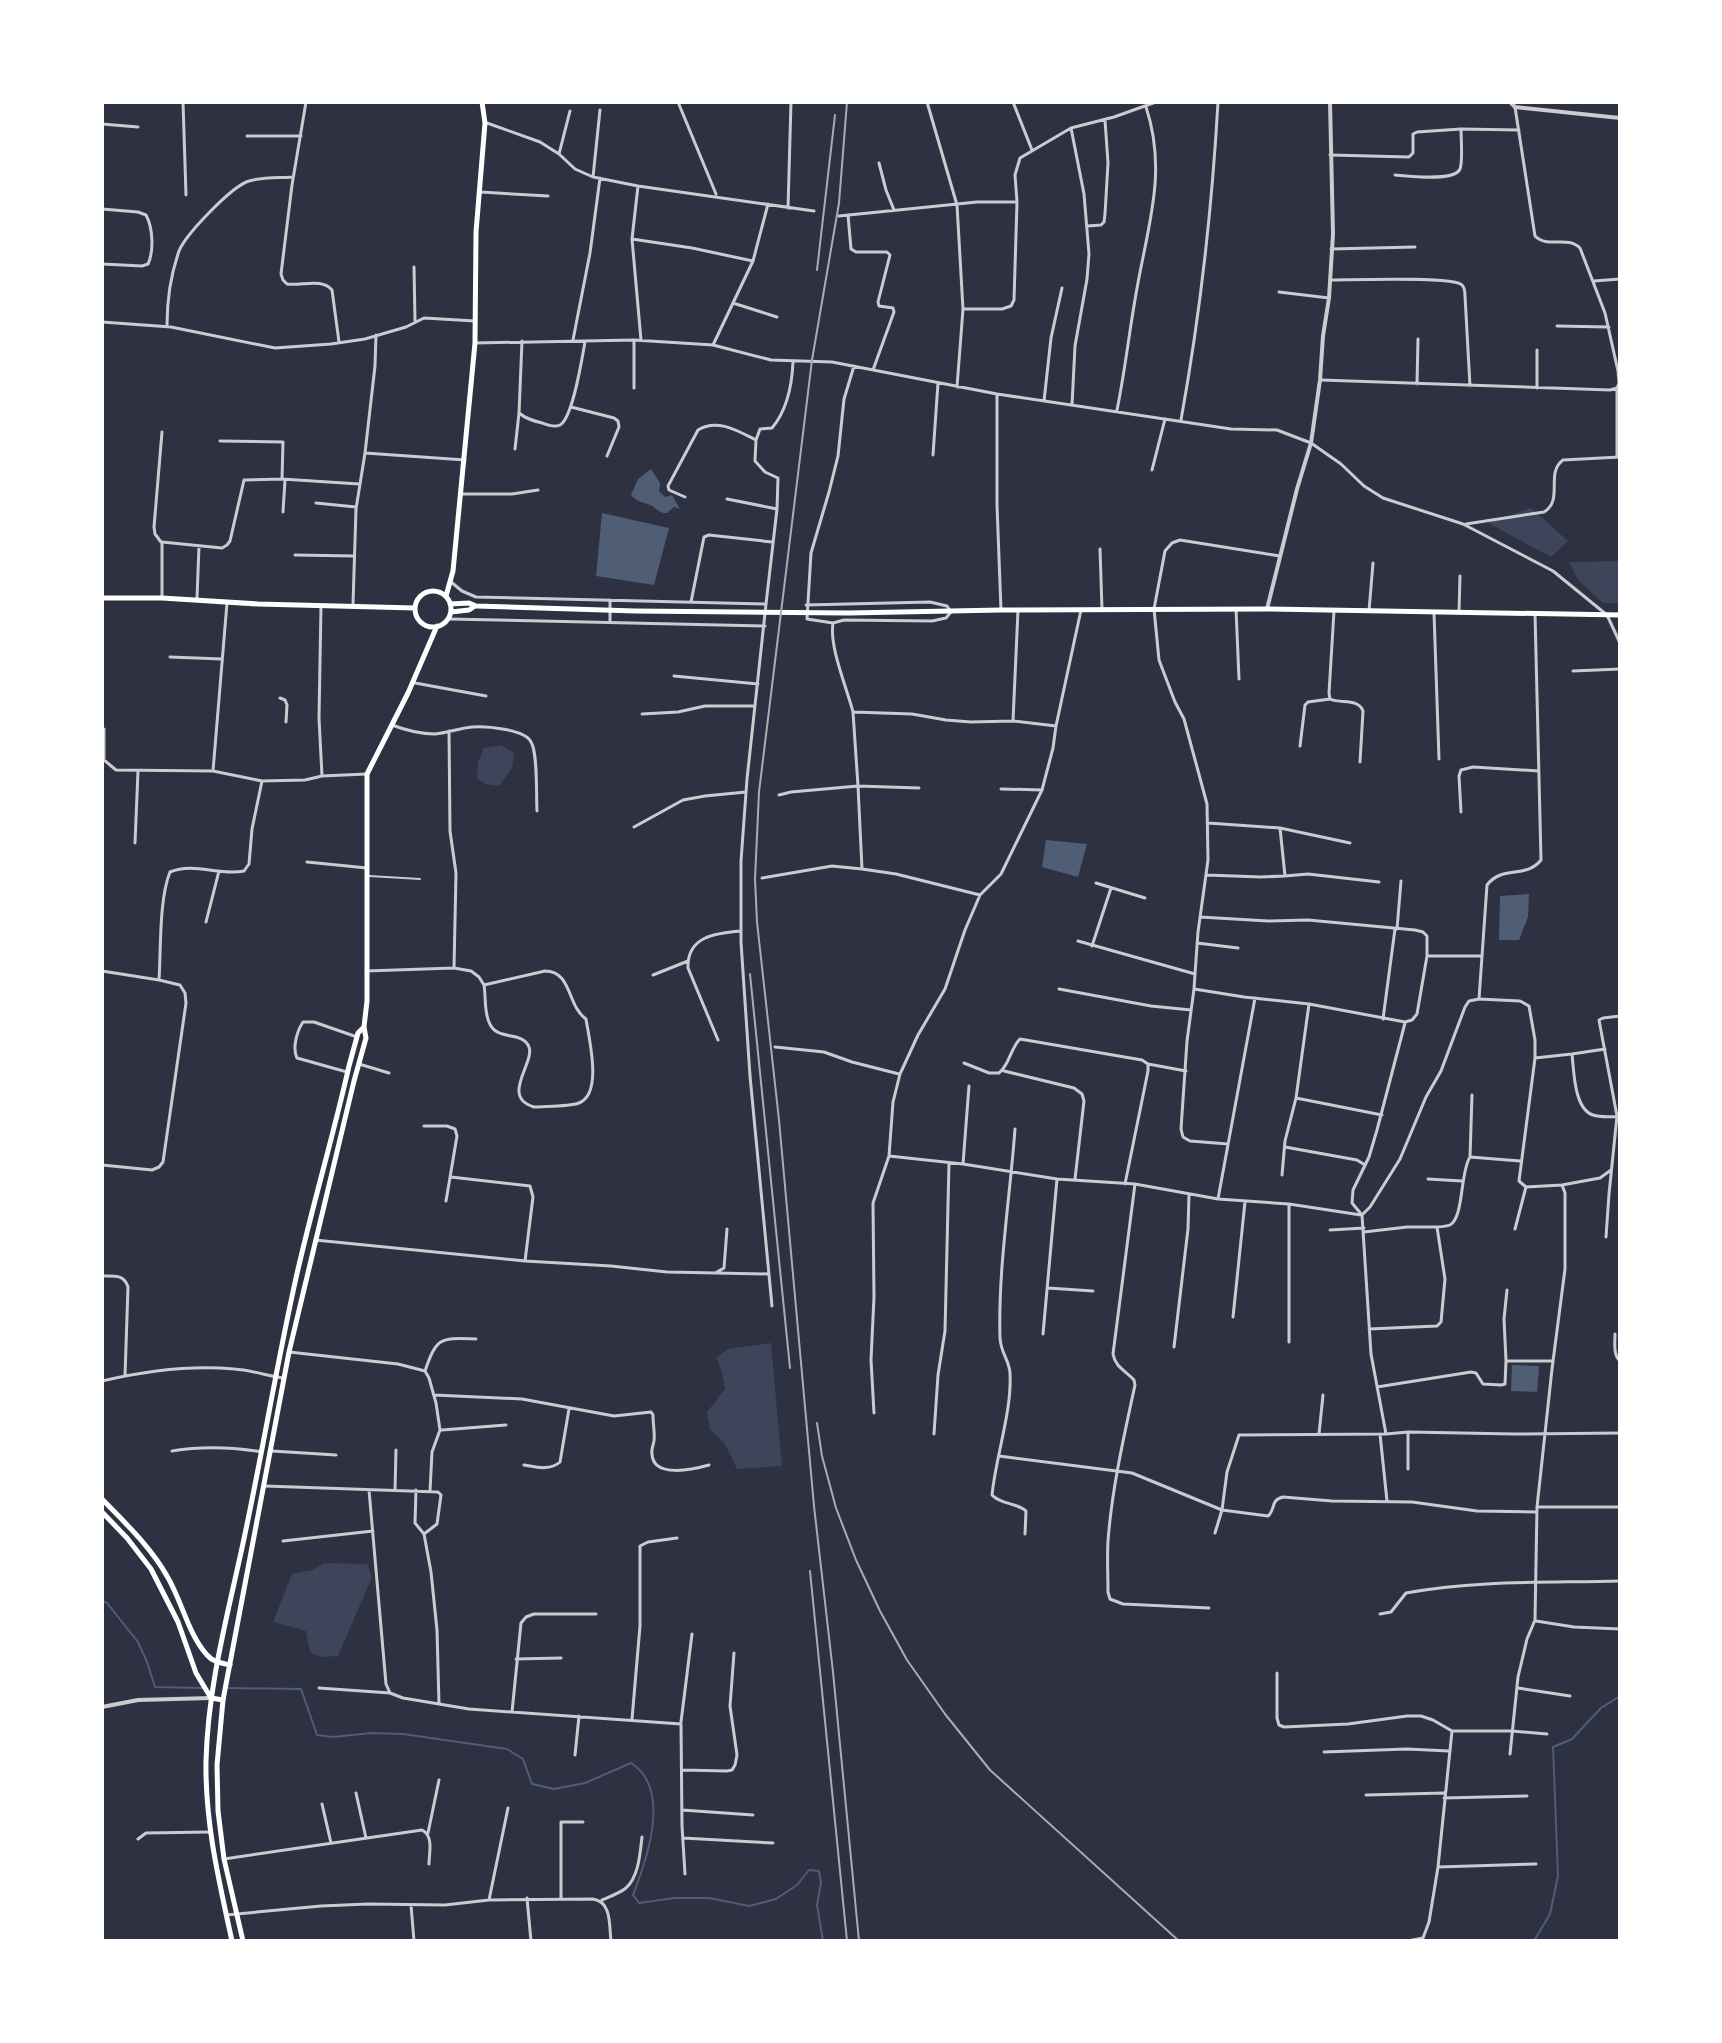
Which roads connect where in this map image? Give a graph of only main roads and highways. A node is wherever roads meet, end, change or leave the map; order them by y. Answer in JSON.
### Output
{"nodes":[{"id":1,"x":482,"y":102,"type":"edge"},
{"id":2,"x":446,"y":596,"type":"junction"},
{"id":3,"x":102,"y":598,"type":"edge"},
{"id":4,"x":450,"y":604,"type":"junction"},
{"id":5,"x":476,"y":606,"type":"junction"},
{"id":6,"x":415,"y":608,"type":"junction"},
{"id":7,"x":449,"y":615,"type":"junction"},
{"id":8,"x":1620,"y":615,"type":"edge"},
{"id":9,"x":437,"y":626,"type":"junction"},
{"id":10,"x":364,"y":1027,"type":"junction"},
{"id":11,"x":102,"y":1499,"type":"edge"},
{"id":12,"x":102,"y":1512,"type":"edge"},
{"id":13,"x":216,"y":1662,"type":"junction"},
{"id":14,"x":230,"y":1665,"type":"junction"},
{"id":15,"x":210,"y":1696,"type":"junction"},
{"id":16,"x":224,"y":1698,"type":"junction"},
{"id":17,"x":232,"y":1941,"type":"edge"},
{"id":18,"x":243,"y":1941,"type":"edge"}],
"edges":[{"from":1,"to":2,"type":"main road"},
{"from":2,"to":4,"type":"main road"},
{"from":2,"to":6,"type":"main road"},
{"from":3,"to":6,"type":"main road"},
{"from":4,"to":5,"type":"main road"},
{"from":4,"to":7,"type":"main road"},
{"from":5,"to":7,"type":"main road"},
{"from":5,"to":8,"type":"main road"},
{"from":6,"to":9,"type":"main road"},
{"from":7,"to":9,"type":"main road"},
{"from":9,"to":10,"type":"main road"},
{"from":10,"to":13,"type":"main road"},
{"from":10,"to":14,"type":"main road"},
{"from":11,"to":13,"type":"main road"},
{"from":12,"to":15,"type":"main road"},
{"from":13,"to":14,"type":"main road"},
{"from":13,"to":15,"type":"main road"},
{"from":14,"to":16,"type":"main road"},
{"from":15,"to":16,"type":"main road"},
{"from":15,"to":17,"type":"main road"},
{"from":16,"to":18,"type":"main road"}]}
